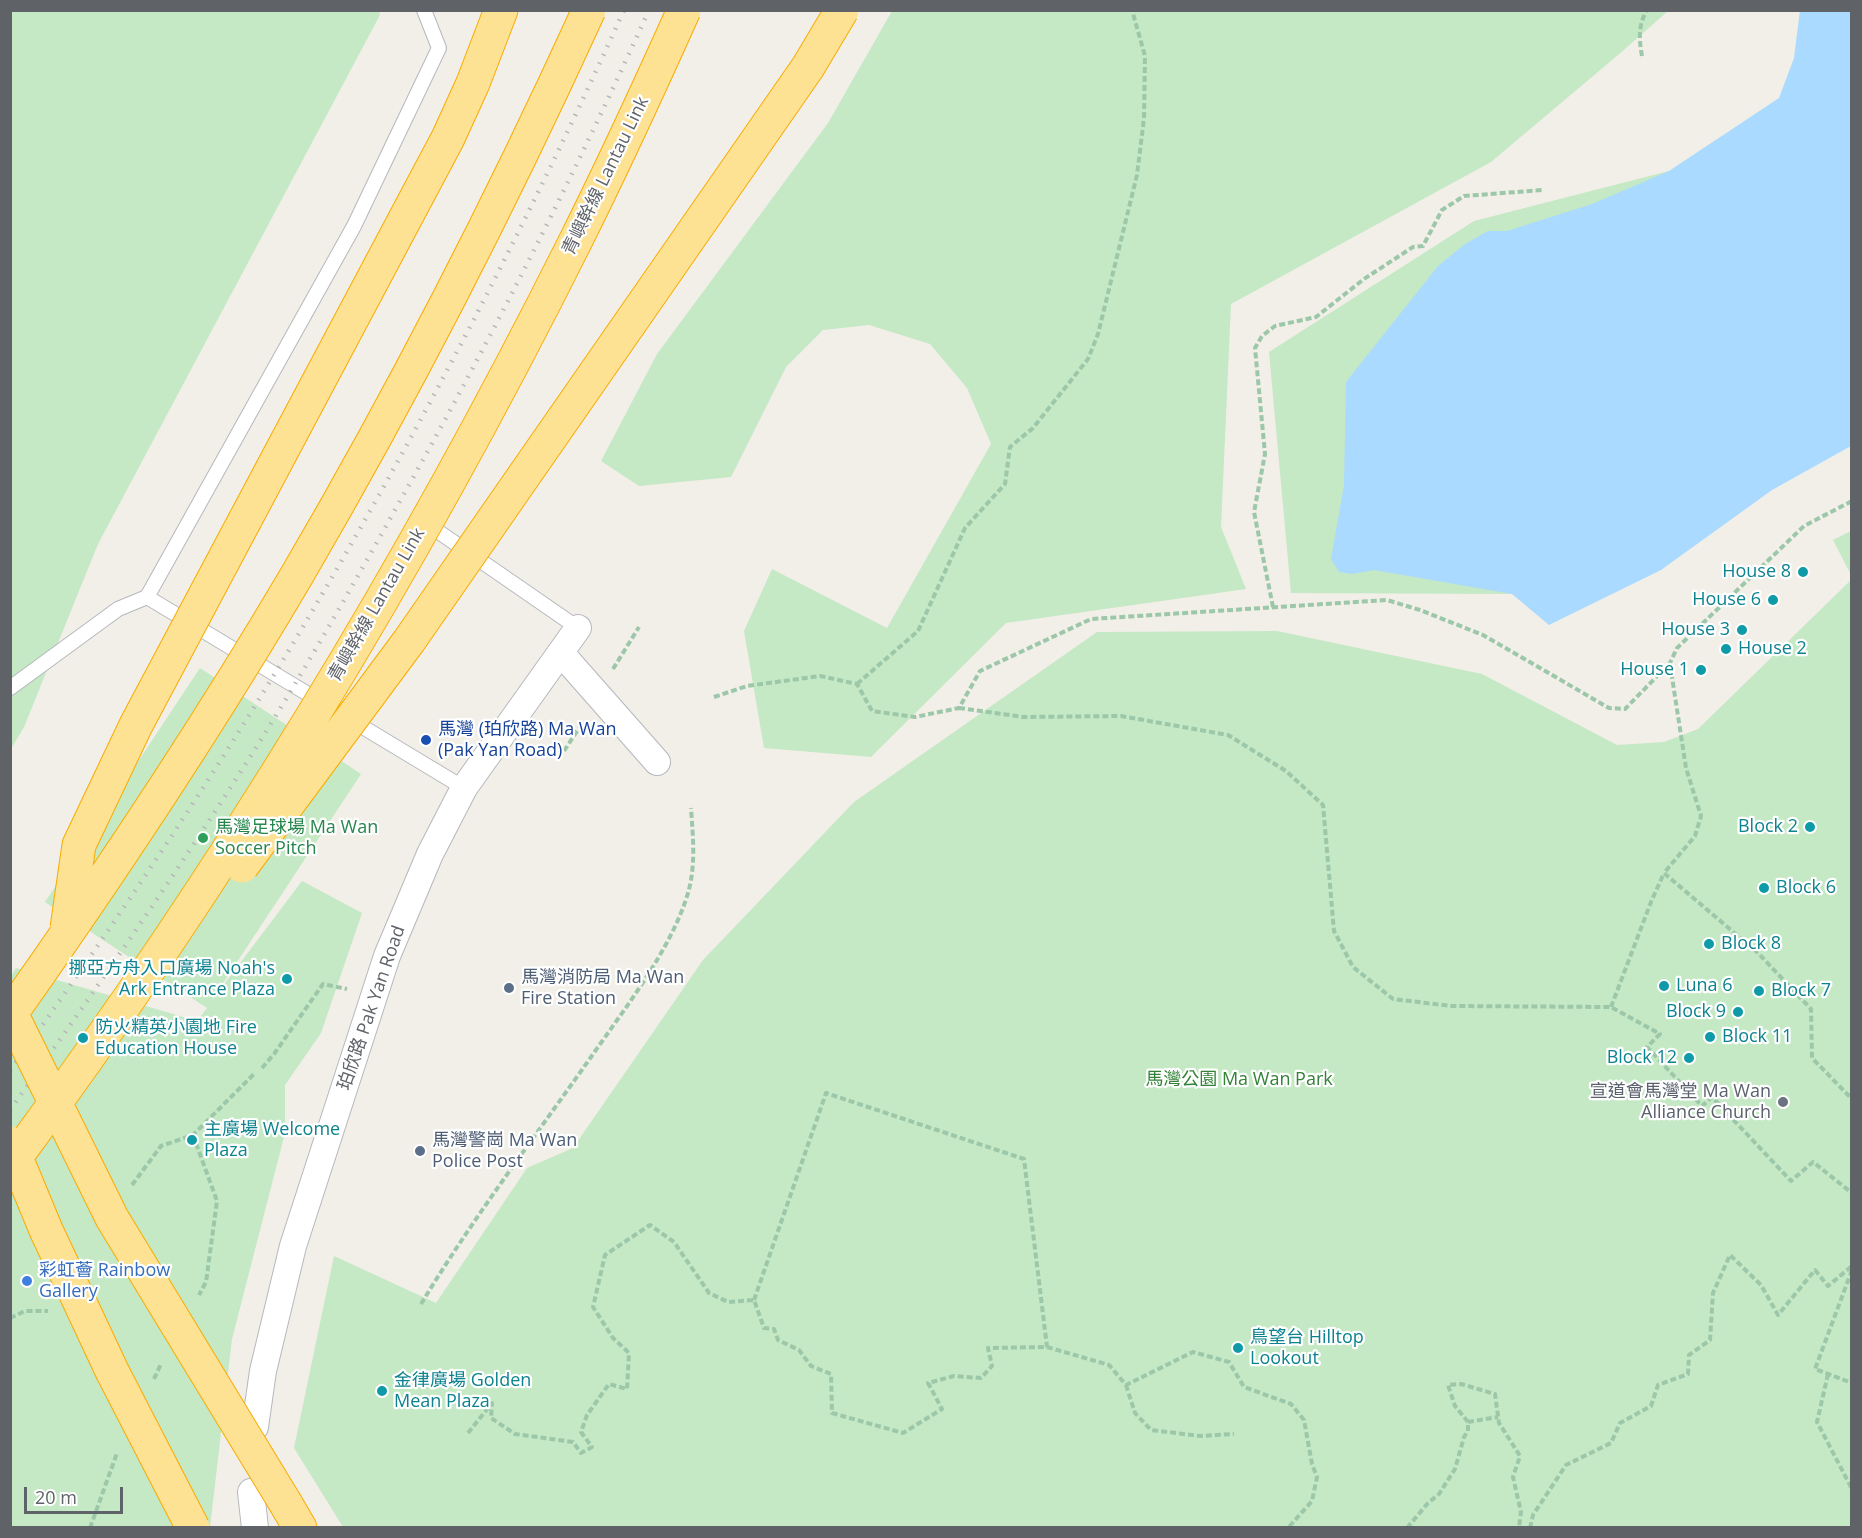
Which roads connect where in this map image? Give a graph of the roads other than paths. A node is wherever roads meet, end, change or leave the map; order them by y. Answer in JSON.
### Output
{"nodes":[{"id":1,"x":424,"y":10,"type":"edge"},
{"id":2,"x":501,"y":10,"type":"edge"},
{"id":3,"x":589,"y":10,"type":"edge"},
{"id":4,"x":684,"y":10,"type":"edge"},
{"id":5,"x":842,"y":10,"type":"edge"},
{"id":6,"x":436,"y":530,"type":"dead end"},
{"id":7,"x":147,"y":597,"type":"junction"},
{"id":8,"x":578,"y":628,"type":"joint"},
{"id":9,"x":561,"y":653,"type":"junction"},
{"id":10,"x":10,"y":688,"type":"edge"},
{"id":11,"x":657,"y":762,"type":"dead end"},
{"id":12,"x":464,"y":788,"type":"junction"},
{"id":13,"x":66,"y":936,"type":"junction"},
{"id":14,"x":138,"y":984,"type":"junction"},
{"id":15,"x":10,"y":1011,"type":"edge"},
{"id":16,"x":10,"y":1015,"type":"edge"},
{"id":17,"x":10,"y":1143,"type":"edge"},
{"id":18,"x":10,"y":1165,"type":"edge"},
{"id":19,"x":255,"y":1427,"type":"dead end"},
{"id":20,"x":251,"y":1492,"type":"dead end"},
{"id":21,"x":193,"y":1527,"type":"edge"},
{"id":22,"x":255,"y":1527,"type":"edge"},
{"id":23,"x":300,"y":1527,"type":"edge"}],
"edges":[{"from":1,"to":7,"type":"lane"},
{"from":2,"to":13,"type":"highway","bridge":true},
{"from":3,"to":13,"type":"highway","bridge":true},
{"from":4,"to":14,"type":"highway","name":"青嶼幹線 Lantau Link","bridge":true},
{"from":5,"to":14,"type":"highway","bridge":true},
{"from":6,"to":8,"type":"lane"},
{"from":7,"to":10,"type":"lane"},
{"from":7,"to":12,"type":"lane"},
{"from":8,"to":9,"type":"street","name":"珀欣路 Pak Yan Road"},
{"from":9,"to":11,"type":"street"},
{"from":9,"to":12,"type":"street","name":"珀欣路 Pak Yan Road"},
{"from":12,"to":19,"type":"street","name":"珀欣路 Pak Yan Road"},
{"from":13,"to":16,"type":"highway","bridge":true},
{"from":14,"to":18,"type":"highway","name":"青嶼幹線 Lantau Link","bridge":true},
{"from":15,"to":23,"type":"highway","bridge":true},
{"from":17,"to":21,"type":"highway","bridge":true},
{"from":20,"to":22,"type":"street"}]}
